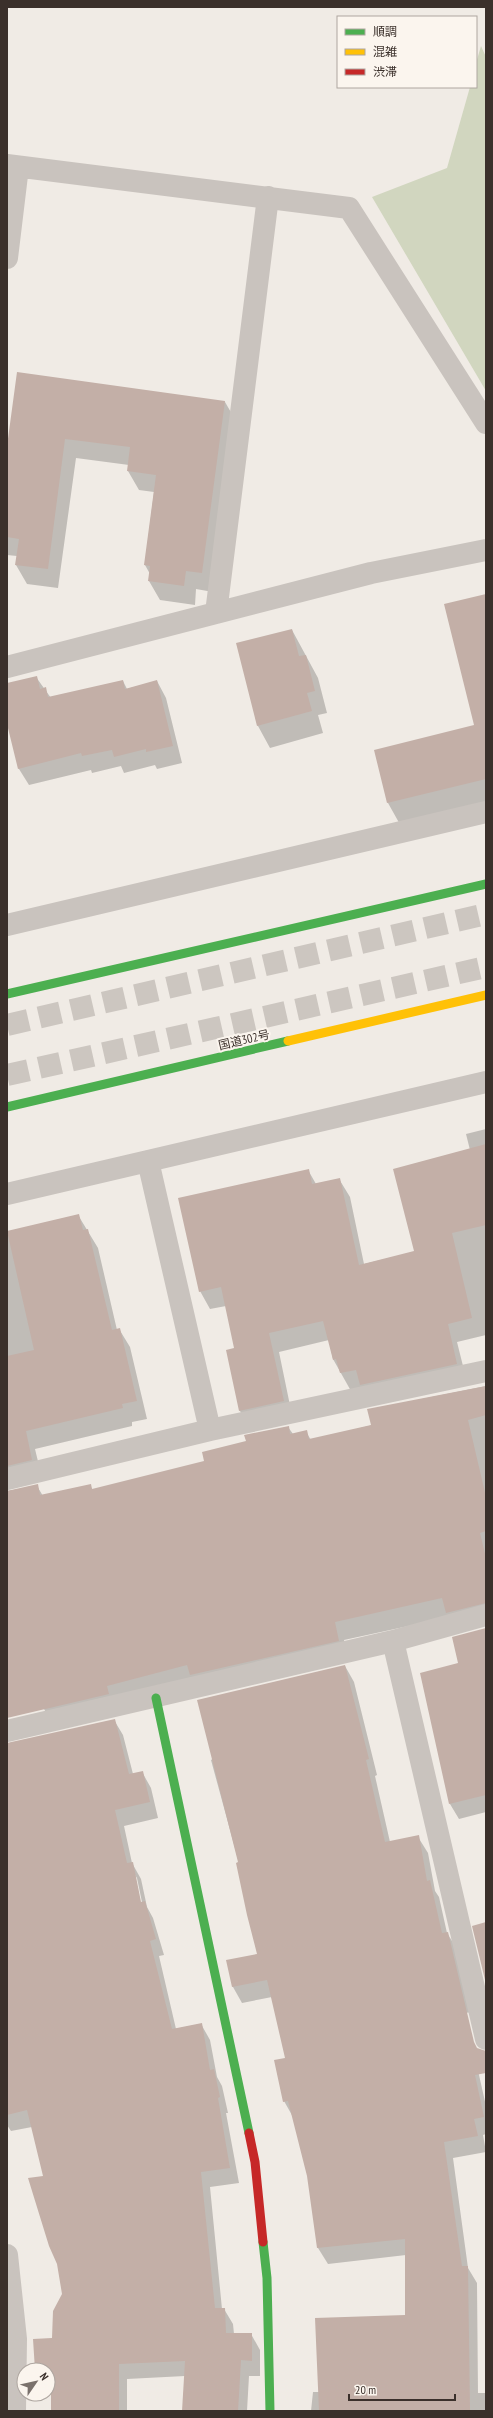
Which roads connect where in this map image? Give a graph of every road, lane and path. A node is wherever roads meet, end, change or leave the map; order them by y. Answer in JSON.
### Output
{"nodes":[{"id":1,"x":12,"y":166,"type":"edge"},
{"id":2,"x":268,"y":197,"type":"junction"},
{"id":3,"x":7,"y":258,"type":"edge"},
{"id":4,"x":486,"y":424,"type":"edge"},
{"id":5,"x":486,"y":550,"type":"edge"},
{"id":6,"x":216,"y":613,"type":"junction"},
{"id":7,"x":7,"y":667,"type":"edge"},
{"id":8,"x":486,"y":812,"type":"edge"},
{"id":9,"x":486,"y":884,"type":"edge"},
{"id":10,"x":7,"y":925,"type":"edge"},
{"id":11,"x":7,"y":994,"type":"edge"},
{"id":12,"x":486,"y":995,"type":"edge"},
{"id":13,"x":486,"y":1082,"type":"edge"},
{"id":14,"x":7,"y":1107,"type":"edge"},
{"id":15,"x":148,"y":1161,"type":"junction"},
{"id":16,"x":7,"y":1194,"type":"edge"},
{"id":17,"x":486,"y":1371,"type":"edge"},
{"id":18,"x":210,"y":1430,"type":"junction"},
{"id":19,"x":7,"y":1479,"type":"edge"},
{"id":20,"x":486,"y":1615,"type":"edge"},
{"id":21,"x":393,"y":1641,"type":"junction"},
{"id":22,"x":156,"y":1698,"type":"junction"},
{"id":23,"x":7,"y":1731,"type":"edge"},
{"id":24,"x":486,"y":2039,"type":"edge"},
{"id":25,"x":7,"y":2255,"type":"edge"},
{"id":26,"x":15,"y":2411,"type":"edge"},
{"id":27,"x":270,"y":2411,"type":"edge"}],
"edges":[{"from":1,"to":2,"type":"street"},
{"from":1,"to":3,"type":"street"},
{"from":2,"to":4,"type":"street"},
{"from":2,"to":6,"type":"street"},
{"from":5,"to":6,"type":"street"},
{"from":6,"to":7,"type":"street"},
{"from":8,"to":10,"type":"street"},
{"from":9,"to":11,"type":"main road"},
{"from":12,"to":14,"type":"main road","name":"国道302号"},
{"from":13,"to":15,"type":"street"},
{"from":15,"to":16,"type":"street"},
{"from":15,"to":18,"type":"street"},
{"from":17,"to":18,"type":"street"},
{"from":18,"to":19,"type":"street"},
{"from":20,"to":21,"type":"street"},
{"from":21,"to":22,"type":"street"},
{"from":21,"to":24,"type":"street"},
{"from":22,"to":23,"type":"street"},
{"from":22,"to":27,"type":"main road"},
{"from":25,"to":26,"type":"street"}]}
